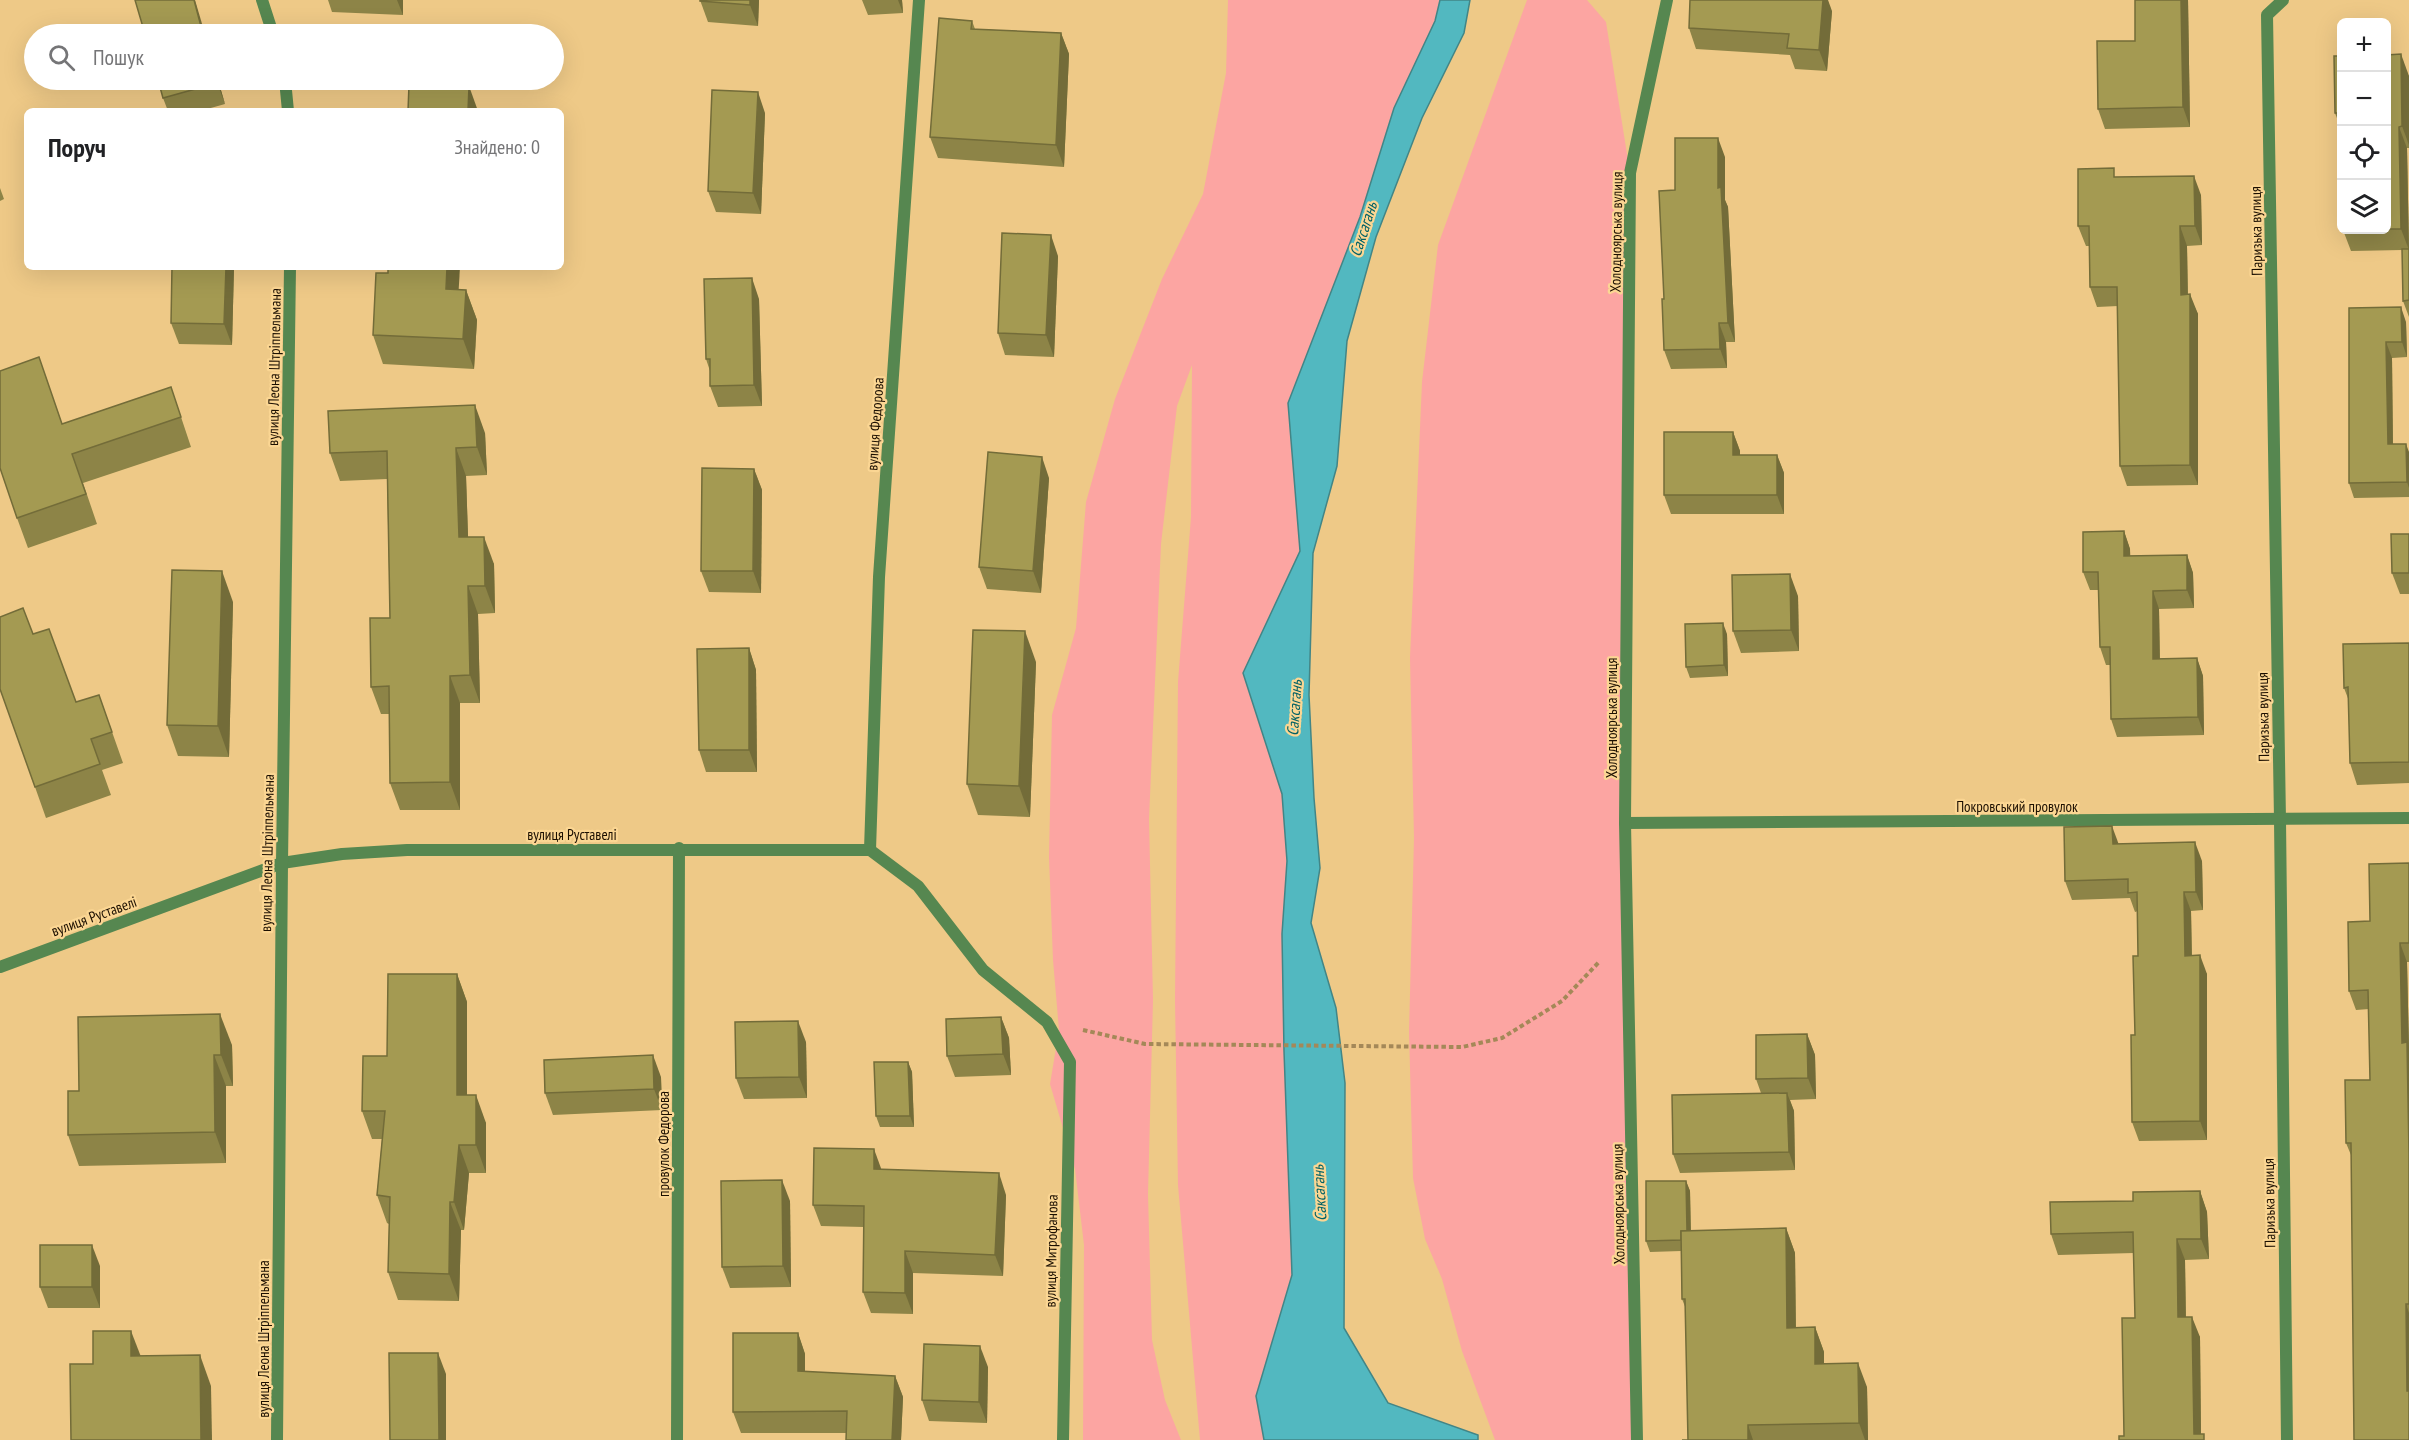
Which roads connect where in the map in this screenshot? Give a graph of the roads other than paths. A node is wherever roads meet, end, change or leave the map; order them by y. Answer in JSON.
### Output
{"nodes":[{"id":1,"x":262,"y":0,"type":"edge"},
{"id":2,"x":919,"y":0,"type":"edge"},
{"id":3,"x":1667,"y":0,"type":"edge"},
{"id":4,"x":2283,"y":0,"type":"edge"},
{"id":5,"x":270,"y":24,"type":"edge"},
{"id":6,"x":286,"y":90,"type":"edge"},
{"id":7,"x":288,"y":108,"type":"edge"},
{"id":8,"x":290,"y":270,"type":"edge"},
{"id":9,"x":2409,"y":818,"type":"edge"},
{"id":10,"x":2280,"y":820,"type":"junction"},
{"id":11,"x":1625,"y":823,"type":"junction"},
{"id":12,"x":680,"y":848,"type":"junction"},
{"id":13,"x":870,"y":850,"type":"junction"},
{"id":14,"x":282,"y":863,"type":"junction"},
{"id":15,"x":0,"y":967,"type":"edge"},
{"id":16,"x":277,"y":1440,"type":"edge"},
{"id":17,"x":676,"y":1440,"type":"edge"},
{"id":18,"x":1063,"y":1440,"type":"edge"},
{"id":19,"x":1637,"y":1440,"type":"edge"},
{"id":20,"x":2287,"y":1440,"type":"edge"}],
"edges":[{"from":1,"to":5,"type":"street"},
{"from":2,"to":13,"type":"street","name":"вулиця Федорова"},
{"from":3,"to":11,"type":"street","name":"Холодноярська вулиця"},
{"from":4,"to":10,"type":"street","name":"Паризька вулиця"},
{"from":6,"to":7,"type":"street"},
{"from":8,"to":14,"type":"street","name":"вулиця Леона Штріппельмана"},
{"from":9,"to":10,"type":"street","name":"Покровський провулок"},
{"from":10,"to":11,"type":"street","name":"Покровський провулок"},
{"from":10,"to":20,"type":"street","name":"Паризька вулиця"},
{"from":11,"to":19,"type":"street","name":"Холодноярська вулиця"},
{"from":12,"to":13,"type":"street","name":"вулиця Руставелі"},
{"from":12,"to":14,"type":"street","name":"вулиця Руставелі"},
{"from":12,"to":17,"type":"street","name":"провулок Федорова"},
{"from":13,"to":18,"type":"street","name":"вулиця Митрофанова"},
{"from":14,"to":15,"type":"street","name":"вулиця Руставелі"},
{"from":14,"to":16,"type":"street","name":"вулиця Леона Штріппельмана"}]}
